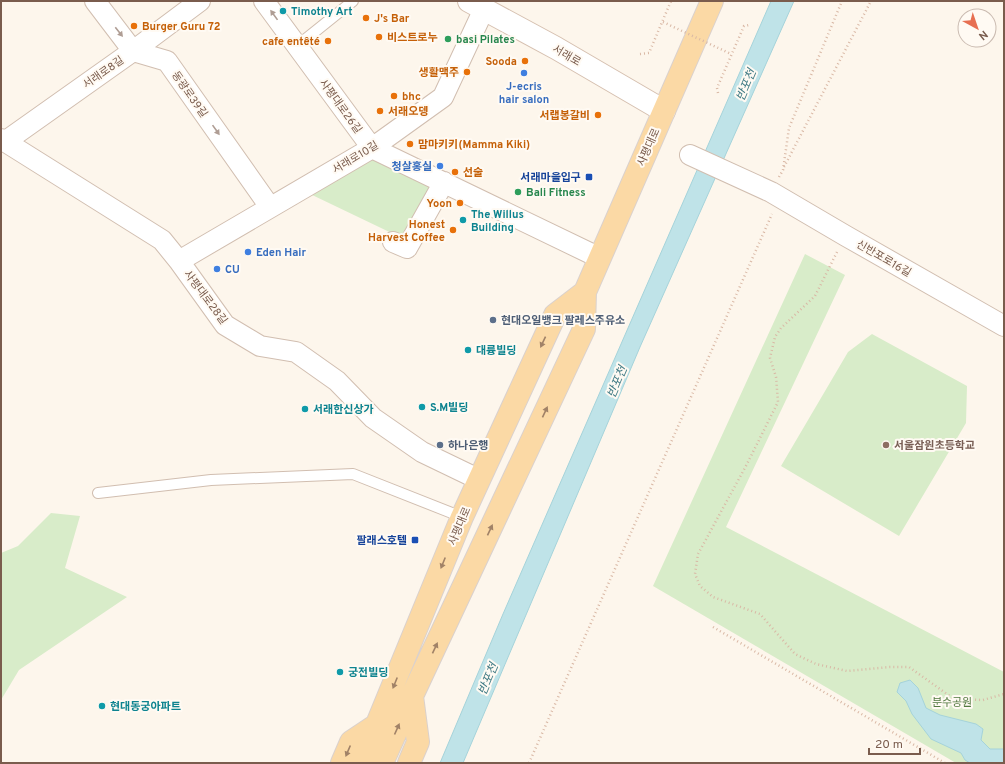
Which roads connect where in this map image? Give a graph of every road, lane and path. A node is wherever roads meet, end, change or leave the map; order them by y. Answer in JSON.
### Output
{"nodes":[{"id":1,"x":95,"y":1,"type":"edge"},
{"id":2,"x":200,"y":1,"type":"edge"},
{"id":3,"x":264,"y":1,"type":"edge"},
{"id":4,"x":353,"y":1,"type":"edge"},
{"id":5,"x":671,"y":1,"type":"edge"},
{"id":6,"x":712,"y":1,"type":"edge"},
{"id":7,"x":842,"y":1,"type":"edge"},
{"id":8,"x":871,"y":1,"type":"edge"},
{"id":9,"x":476,"y":5,"type":"edge"},
{"id":10,"x":663,"y":22,"type":"junction"},
{"id":11,"x":749,"y":25,"type":"dead end"},
{"id":12,"x":297,"y":46,"type":"junction"},
{"id":13,"x":133,"y":51,"type":"junction"},
{"id":14,"x":640,"y":54,"type":"dead end"},
{"id":15,"x":731,"y":54,"type":"junction"},
{"id":16,"x":718,"y":93,"type":"dead end"},
{"id":17,"x":664,"y":111,"type":"junction"},
{"id":18,"x":3,"y":140,"type":"edge"},
{"id":19,"x":372,"y":148,"type":"junction"},
{"id":20,"x":690,"y":155,"type":"dead end"},
{"id":21,"x":783,"y":170,"type":"junction"},
{"id":22,"x":444,"y":182,"type":"junction"},
{"id":23,"x":768,"y":190,"type":"junction"},
{"id":24,"x":270,"y":207,"type":"junction"},
{"id":25,"x":846,"y":236,"type":"junction"},
{"id":26,"x":393,"y":242,"type":"dead end"},
{"id":27,"x":600,"y":258,"type":"junction"},
{"id":28,"x":179,"y":261,"type":"junction"},
{"id":29,"x":585,"y":292,"type":"junction"},
{"id":30,"x":1004,"y":326,"type":"edge"},
{"id":31,"x":478,"y":479,"type":"junction"},
{"id":32,"x":98,"y":493,"type":"dead end"},
{"id":33,"x":462,"y":517,"type":"junction"},
{"id":34,"x":713,"y":627,"type":"dead end"},
{"id":35,"x":1004,"y":694,"type":"edge"},
{"id":36,"x":412,"y":696,"type":"junction"},
{"id":37,"x":378,"y":724,"type":"junction"},
{"id":38,"x":342,"y":763,"type":"edge"},
{"id":39,"x":361,"y":763,"type":"edge"},
{"id":40,"x":382,"y":763,"type":"edge"},
{"id":41,"x":409,"y":763,"type":"edge"},
{"id":42,"x":529,"y":763,"type":"edge"},
{"id":43,"x":945,"y":763,"type":"edge"}],
"edges":[{"from":1,"to":13,"type":"street","one_way":true},
{"from":2,"to":13,"type":"street","name":"서래로8길"},
{"from":12,"to":3,"type":"street","name":"사평대로26길","one_way":true},
{"from":4,"to":12,"type":"lane"},
{"from":5,"to":10,"type":"path"},
{"from":6,"to":17,"type":"main road","name":"사평대로"},
{"from":7,"to":21,"type":"path"},
{"from":8,"to":21,"type":"path"},
{"from":9,"to":17,"type":"street","name":"서래로"},
{"from":9,"to":19,"type":"street","name":"서래로10길"},
{"from":10,"to":14,"type":"path"},
{"from":10,"to":15,"type":"path","bridge":true},
{"from":11,"to":15,"type":"path"},
{"from":12,"to":19,"type":"street","name":"사평대로26길"},
{"from":13,"to":18,"type":"street","name":"서래로8길"},
{"from":13,"to":24,"type":"street","name":"동광로39길","one_way":true},
{"from":15,"to":16,"type":"path"},
{"from":17,"to":27,"type":"main road","name":"사평대로"},
{"from":18,"to":28,"type":"street","name":"사평대로28길"},
{"from":19,"to":22,"type":"street","name":"사평대로26길"},
{"from":19,"to":24,"type":"street","name":"서래로10길"},
{"from":20,"to":23,"type":"street","name":"신반포로16길"},
{"from":21,"to":23,"type":"path"},
{"from":22,"to":26,"type":"street"},
{"from":22,"to":27,"type":"street","name":"사평대로26길"},
{"from":23,"to":25,"type":"street","name":"신반포로16길"},
{"from":23,"to":42,"type":"path"},
{"from":24,"to":28,"type":"street","name":"서래로10길"},
{"from":25,"to":30,"type":"street","name":"신반포로16길"},
{"from":25,"to":35,"type":"path"},
{"from":27,"to":29,"type":"main road","name":"사평대로"},
{"from":28,"to":31,"type":"street","name":"사평대로28길"},
{"from":29,"to":31,"type":"main road","name":"사평대로","one_way":true},
{"from":36,"to":29,"type":"main road","name":"사평대로","one_way":true},
{"from":31,"to":33,"type":"main road","name":"사평대로"},
{"from":32,"to":33,"type":"lane"},
{"from":33,"to":37,"type":"main road","name":"사평대로","one_way":true},
{"from":34,"to":43,"type":"path"},
{"from":40,"to":36,"type":"main road","name":"사평대로","one_way":true},
{"from":36,"to":41,"type":"main road"},
{"from":37,"to":38,"type":"main road","one_way":true},
{"from":37,"to":39,"type":"main road","name":"사평대로"}]}
